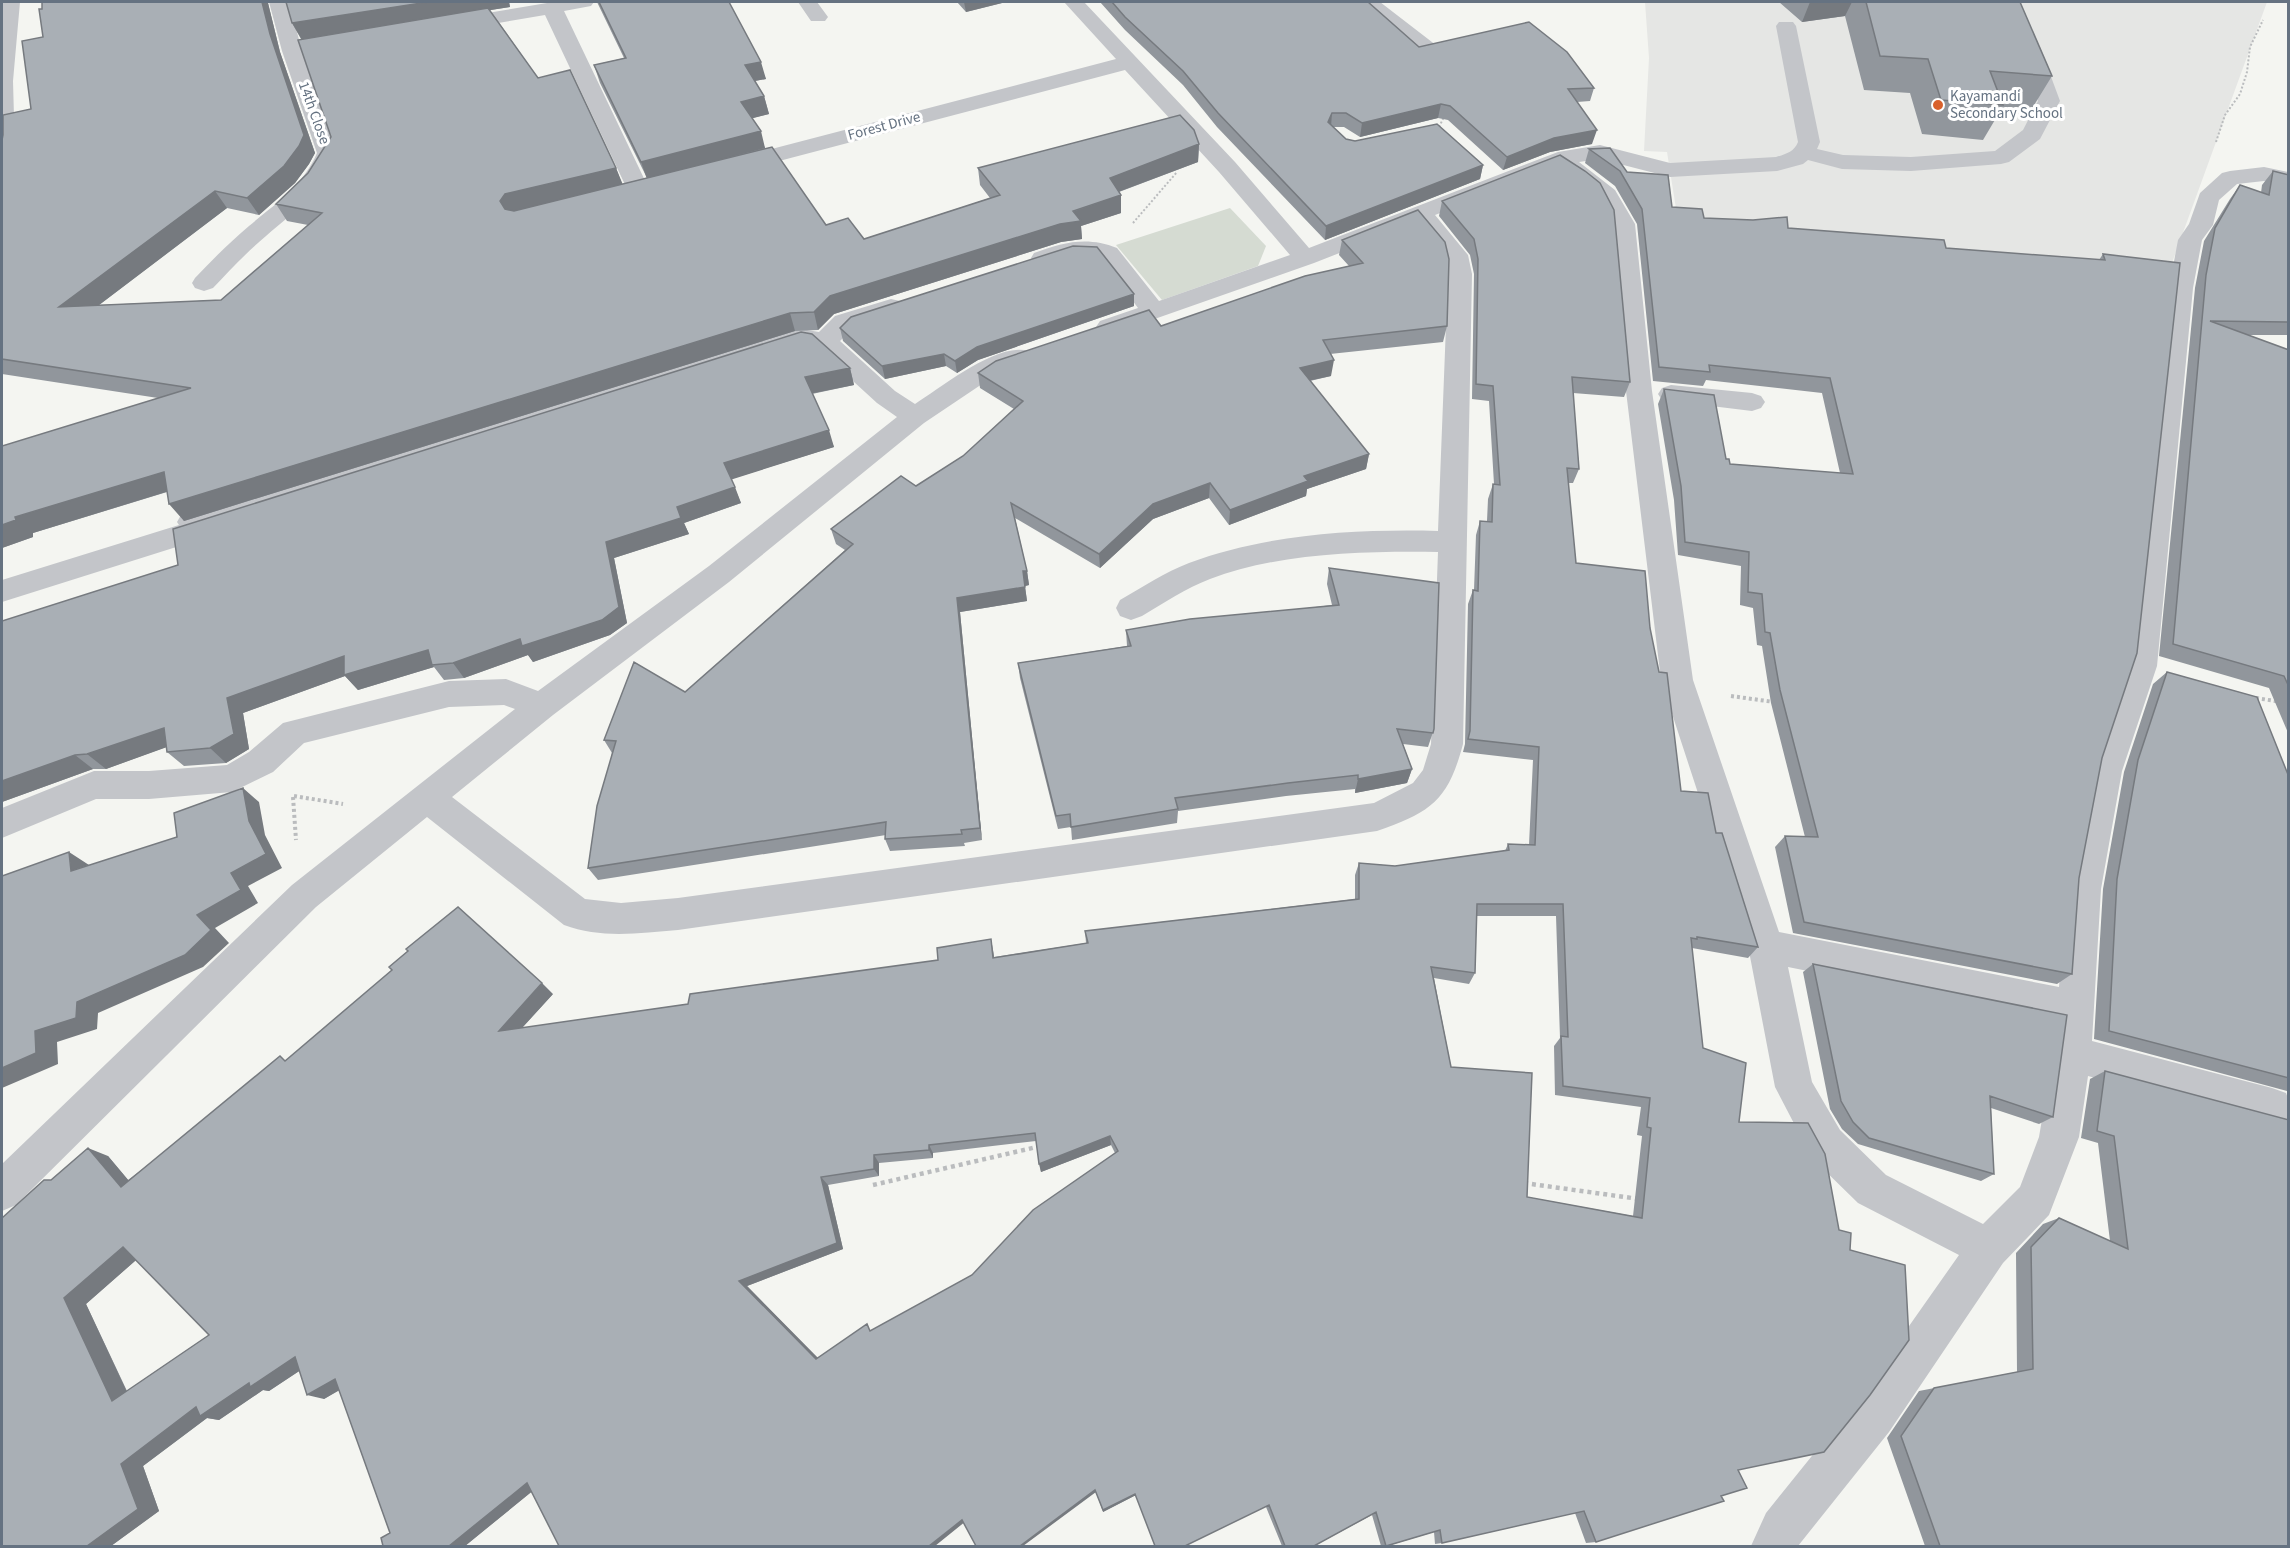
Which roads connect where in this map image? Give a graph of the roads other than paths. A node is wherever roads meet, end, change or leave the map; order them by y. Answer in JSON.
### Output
{"nodes":[{"id":1,"x":11,"y":2,"type":"edge"},
{"id":2,"x":279,"y":2,"type":"edge"},
{"id":3,"x":584,"y":2,"type":"edge"},
{"id":4,"x":1074,"y":2,"type":"edge"},
{"id":5,"x":1368,"y":2,"type":"edge"},
{"id":6,"x":1992,"y":2,"type":"edge"},
{"id":7,"x":552,"y":8,"type":"junction"},
{"id":8,"x":1786,"y":26,"type":"dead end"},
{"id":9,"x":434,"y":28,"type":"edge"},
{"id":10,"x":316,"y":47,"type":"edge"},
{"id":11,"x":1431,"y":49,"type":"edge"},
{"id":12,"x":292,"y":51,"type":"junction"},
{"id":13,"x":1130,"y":62,"type":"junction"},
{"id":14,"x":1443,"y":120,"type":"edge"},
{"id":15,"x":1805,"y":152,"type":"junction"},
{"id":16,"x":1558,"y":159,"type":"junction"},
{"id":17,"x":2,"y":160,"type":"edge"},
{"id":18,"x":719,"y":170,"type":"edge"},
{"id":19,"x":2289,"y":179,"type":"edge"},
{"id":20,"x":1499,"y":181,"type":"junction"},
{"id":21,"x":662,"y":185,"type":"edge"},
{"id":22,"x":1420,"y":213,"type":"junction"},
{"id":23,"x":1305,"y":258,"type":"junction"},
{"id":24,"x":1016,"y":266,"type":"edge"},
{"id":25,"x":204,"y":282,"type":"dead end"},
{"id":26,"x":917,"y":298,"type":"edge"},
{"id":27,"x":1154,"y":312,"type":"junction"},
{"id":28,"x":1088,"y":335,"type":"edge"},
{"id":29,"x":825,"y":341,"type":"junction"},
{"id":30,"x":1043,"y":350,"type":"edge"},
{"id":31,"x":1639,"y":391,"type":"junction"},
{"id":32,"x":1752,"y":402,"type":"dead end"},
{"id":33,"x":907,"y":418,"type":"junction"},
{"id":34,"x":1454,"y":542,"type":"junction"},
{"id":35,"x":7,"y":590,"type":"edge"},
{"id":36,"x":1131,"y":608,"type":"dead end"},
{"id":37,"x":542,"y":706,"type":"junction"},
{"id":38,"x":426,"y":797,"type":"junction"},
{"id":39,"x":2,"y":823,"type":"edge"},
{"id":40,"x":1766,"y":946,"type":"junction"},
{"id":41,"x":2074,"y":1007,"type":"junction"},
{"id":42,"x":2072,"y":1054,"type":"junction"},
{"id":43,"x":2272,"y":1107,"type":"dead end"},
{"id":44,"x":2,"y":1191,"type":"edge"},
{"id":45,"x":1988,"y":1248,"type":"junction"},
{"id":46,"x":1774,"y":1546,"type":"edge"}],
"edges":[{"from":1,"to":17,"type":"street"},
{"from":2,"to":12,"type":"street","name":"14th Close"},
{"from":3,"to":7,"type":"street"},
{"from":4,"to":13,"type":"street"},
{"from":5,"to":11,"type":"street"},
{"from":6,"to":15,"type":"street"},
{"from":7,"to":9,"type":"street"},
{"from":7,"to":21,"type":"street"},
{"from":8,"to":15,"type":"street"},
{"from":10,"to":12,"type":"street"},
{"from":12,"to":25,"type":"street","name":"14th Close"},
{"from":13,"to":18,"type":"street","name":"Forest Drive"},
{"from":13,"to":23,"type":"street"},
{"from":14,"to":20,"type":"street"},
{"from":15,"to":16,"type":"street"},
{"from":16,"to":20,"type":"street"},
{"from":16,"to":31,"type":"street"},
{"from":19,"to":41,"type":"street"},
{"from":20,"to":22,"type":"street"},
{"from":22,"to":23,"type":"street"},
{"from":22,"to":34,"type":"street"},
{"from":23,"to":27,"type":"street"},
{"from":24,"to":27,"type":"street"},
{"from":26,"to":29,"type":"street"},
{"from":27,"to":28,"type":"street"},
{"from":29,"to":33,"type":"street"},
{"from":29,"to":35,"type":"street"},
{"from":30,"to":33,"type":"street"},
{"from":31,"to":32,"type":"street"},
{"from":31,"to":40,"type":"street"},
{"from":33,"to":35,"type":"street"},
{"from":33,"to":37,"type":"street"},
{"from":34,"to":36,"type":"street"},
{"from":34,"to":38,"type":"street"},
{"from":37,"to":38,"type":"street"},
{"from":37,"to":39,"type":"street"},
{"from":38,"to":44,"type":"street"},
{"from":40,"to":41,"type":"street"},
{"from":40,"to":45,"type":"street"},
{"from":41,"to":42,"type":"street"},
{"from":42,"to":43,"type":"street"},
{"from":42,"to":45,"type":"street"},
{"from":45,"to":46,"type":"street"}]}
